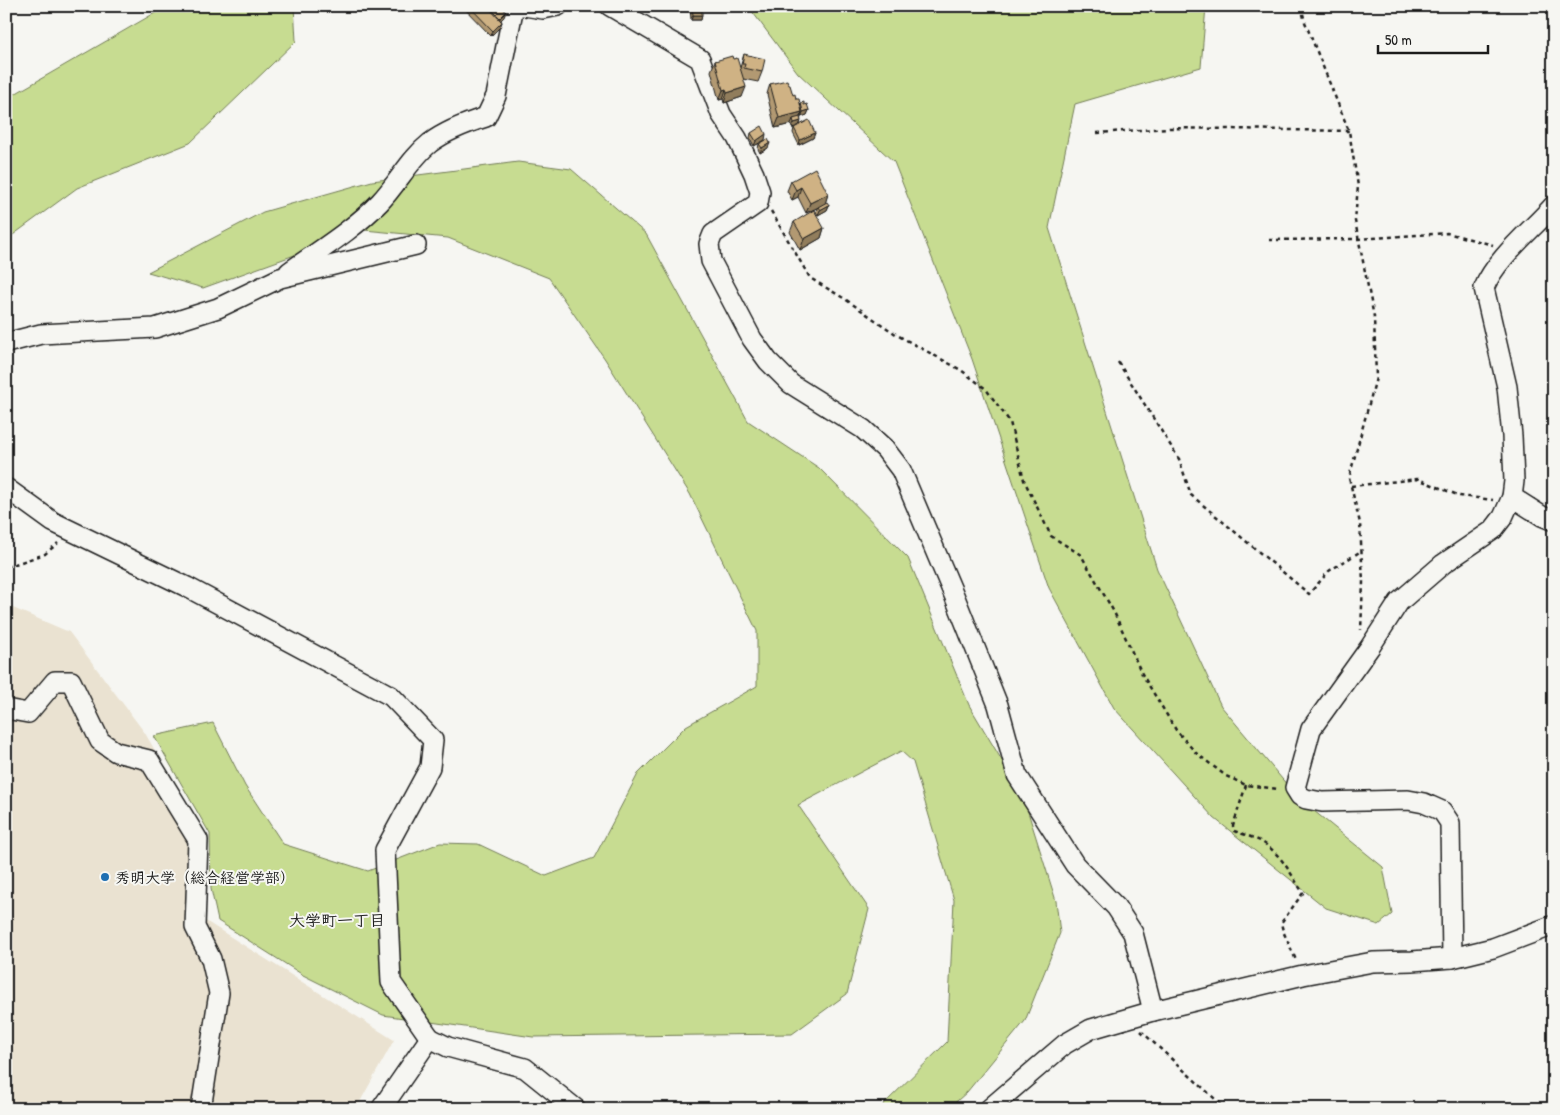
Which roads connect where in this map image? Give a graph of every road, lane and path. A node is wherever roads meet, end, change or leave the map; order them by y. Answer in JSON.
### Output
{"nodes":[{"id":1,"x":514,"y":6,"type":"edge"},
{"id":2,"x":524,"y":6,"type":"edge"},
{"id":3,"x":558,"y":6,"type":"edge"},
{"id":4,"x":610,"y":6,"type":"edge"},
{"id":5,"x":1301,"y":6,"type":"edge"},
{"id":6,"x":1349,"y":131,"type":"junction"},
{"id":7,"x":1097,"y":133,"type":"dead end"},
{"id":8,"x":760,"y":192,"type":"junction"},
{"id":9,"x":1554,"y":206,"type":"edge"},
{"id":10,"x":1358,"y":239,"type":"junction"},
{"id":11,"x":1269,"y":240,"type":"dead end"},
{"id":12,"x":416,"y":245,"type":"dead end"},
{"id":13,"x":1511,"y":250,"type":"junction"},
{"id":14,"x":280,"y":278,"type":"junction"},
{"id":15,"x":6,"y":343,"type":"edge"},
{"id":16,"x":1118,"y":362,"type":"dead end"},
{"id":17,"x":1351,"y":486,"type":"junction"},
{"id":18,"x":6,"y":488,"type":"edge"},
{"id":19,"x":1511,"y":500,"type":"junction"},
{"id":20,"x":1554,"y":521,"type":"edge"},
{"id":21,"x":73,"y":531,"type":"junction"},
{"id":22,"x":1362,"y":551,"type":"junction"},
{"id":23,"x":6,"y":567,"type":"edge"},
{"id":24,"x":1370,"y":647,"type":"junction"},
{"id":25,"x":6,"y":709,"type":"edge"},
{"id":26,"x":1246,"y":785,"type":"junction"},
{"id":27,"x":1295,"y":788,"type":"junction"},
{"id":28,"x":1554,"y":925,"type":"edge"},
{"id":29,"x":1452,"y":958,"type":"junction"},
{"id":30,"x":1303,"y":975,"type":"junction"},
{"id":31,"x":1153,"y":1011,"type":"junction"},
{"id":32,"x":1127,"y":1018,"type":"junction"},
{"id":33,"x":430,"y":1038,"type":"junction"},
{"id":34,"x":201,"y":1109,"type":"edge"},
{"id":35,"x":381,"y":1109,"type":"edge"},
{"id":36,"x":576,"y":1109,"type":"edge"},
{"id":37,"x":989,"y":1109,"type":"edge"},
{"id":38,"x":1226,"y":1109,"type":"edge"}],
"edges":[{"from":1,"to":14,"type":"street"},
{"from":2,"to":3,"type":"street"},
{"from":4,"to":8,"type":"street"},
{"from":5,"to":6,"type":"path"},
{"from":6,"to":7,"type":"path"},
{"from":6,"to":10,"type":"path"},
{"from":8,"to":26,"type":"path"},
{"from":8,"to":31,"type":"street"},
{"from":9,"to":13,"type":"street"},
{"from":10,"to":11,"type":"path"},
{"from":10,"to":13,"type":"path"},
{"from":10,"to":17,"type":"path"},
{"from":12,"to":14,"type":"street"},
{"from":13,"to":19,"type":"street"},
{"from":14,"to":15,"type":"street"},
{"from":16,"to":22,"type":"path"},
{"from":17,"to":19,"type":"path"},
{"from":17,"to":22,"type":"path"},
{"from":18,"to":21,"type":"street"},
{"from":19,"to":20,"type":"street"},
{"from":19,"to":24,"type":"street"},
{"from":21,"to":23,"type":"path"},
{"from":21,"to":33,"type":"street"},
{"from":22,"to":24,"type":"path"},
{"from":24,"to":27,"type":"street"},
{"from":25,"to":34,"type":"street"},
{"from":26,"to":27,"type":"path"},
{"from":26,"to":30,"type":"path"},
{"from":27,"to":29,"type":"street"},
{"from":28,"to":29,"type":"street"},
{"from":29,"to":30,"type":"street"},
{"from":30,"to":31,"type":"street"},
{"from":31,"to":32,"type":"street"},
{"from":32,"to":37,"type":"street"},
{"from":32,"to":38,"type":"path"},
{"from":33,"to":35,"type":"street"},
{"from":33,"to":36,"type":"street"}]}
